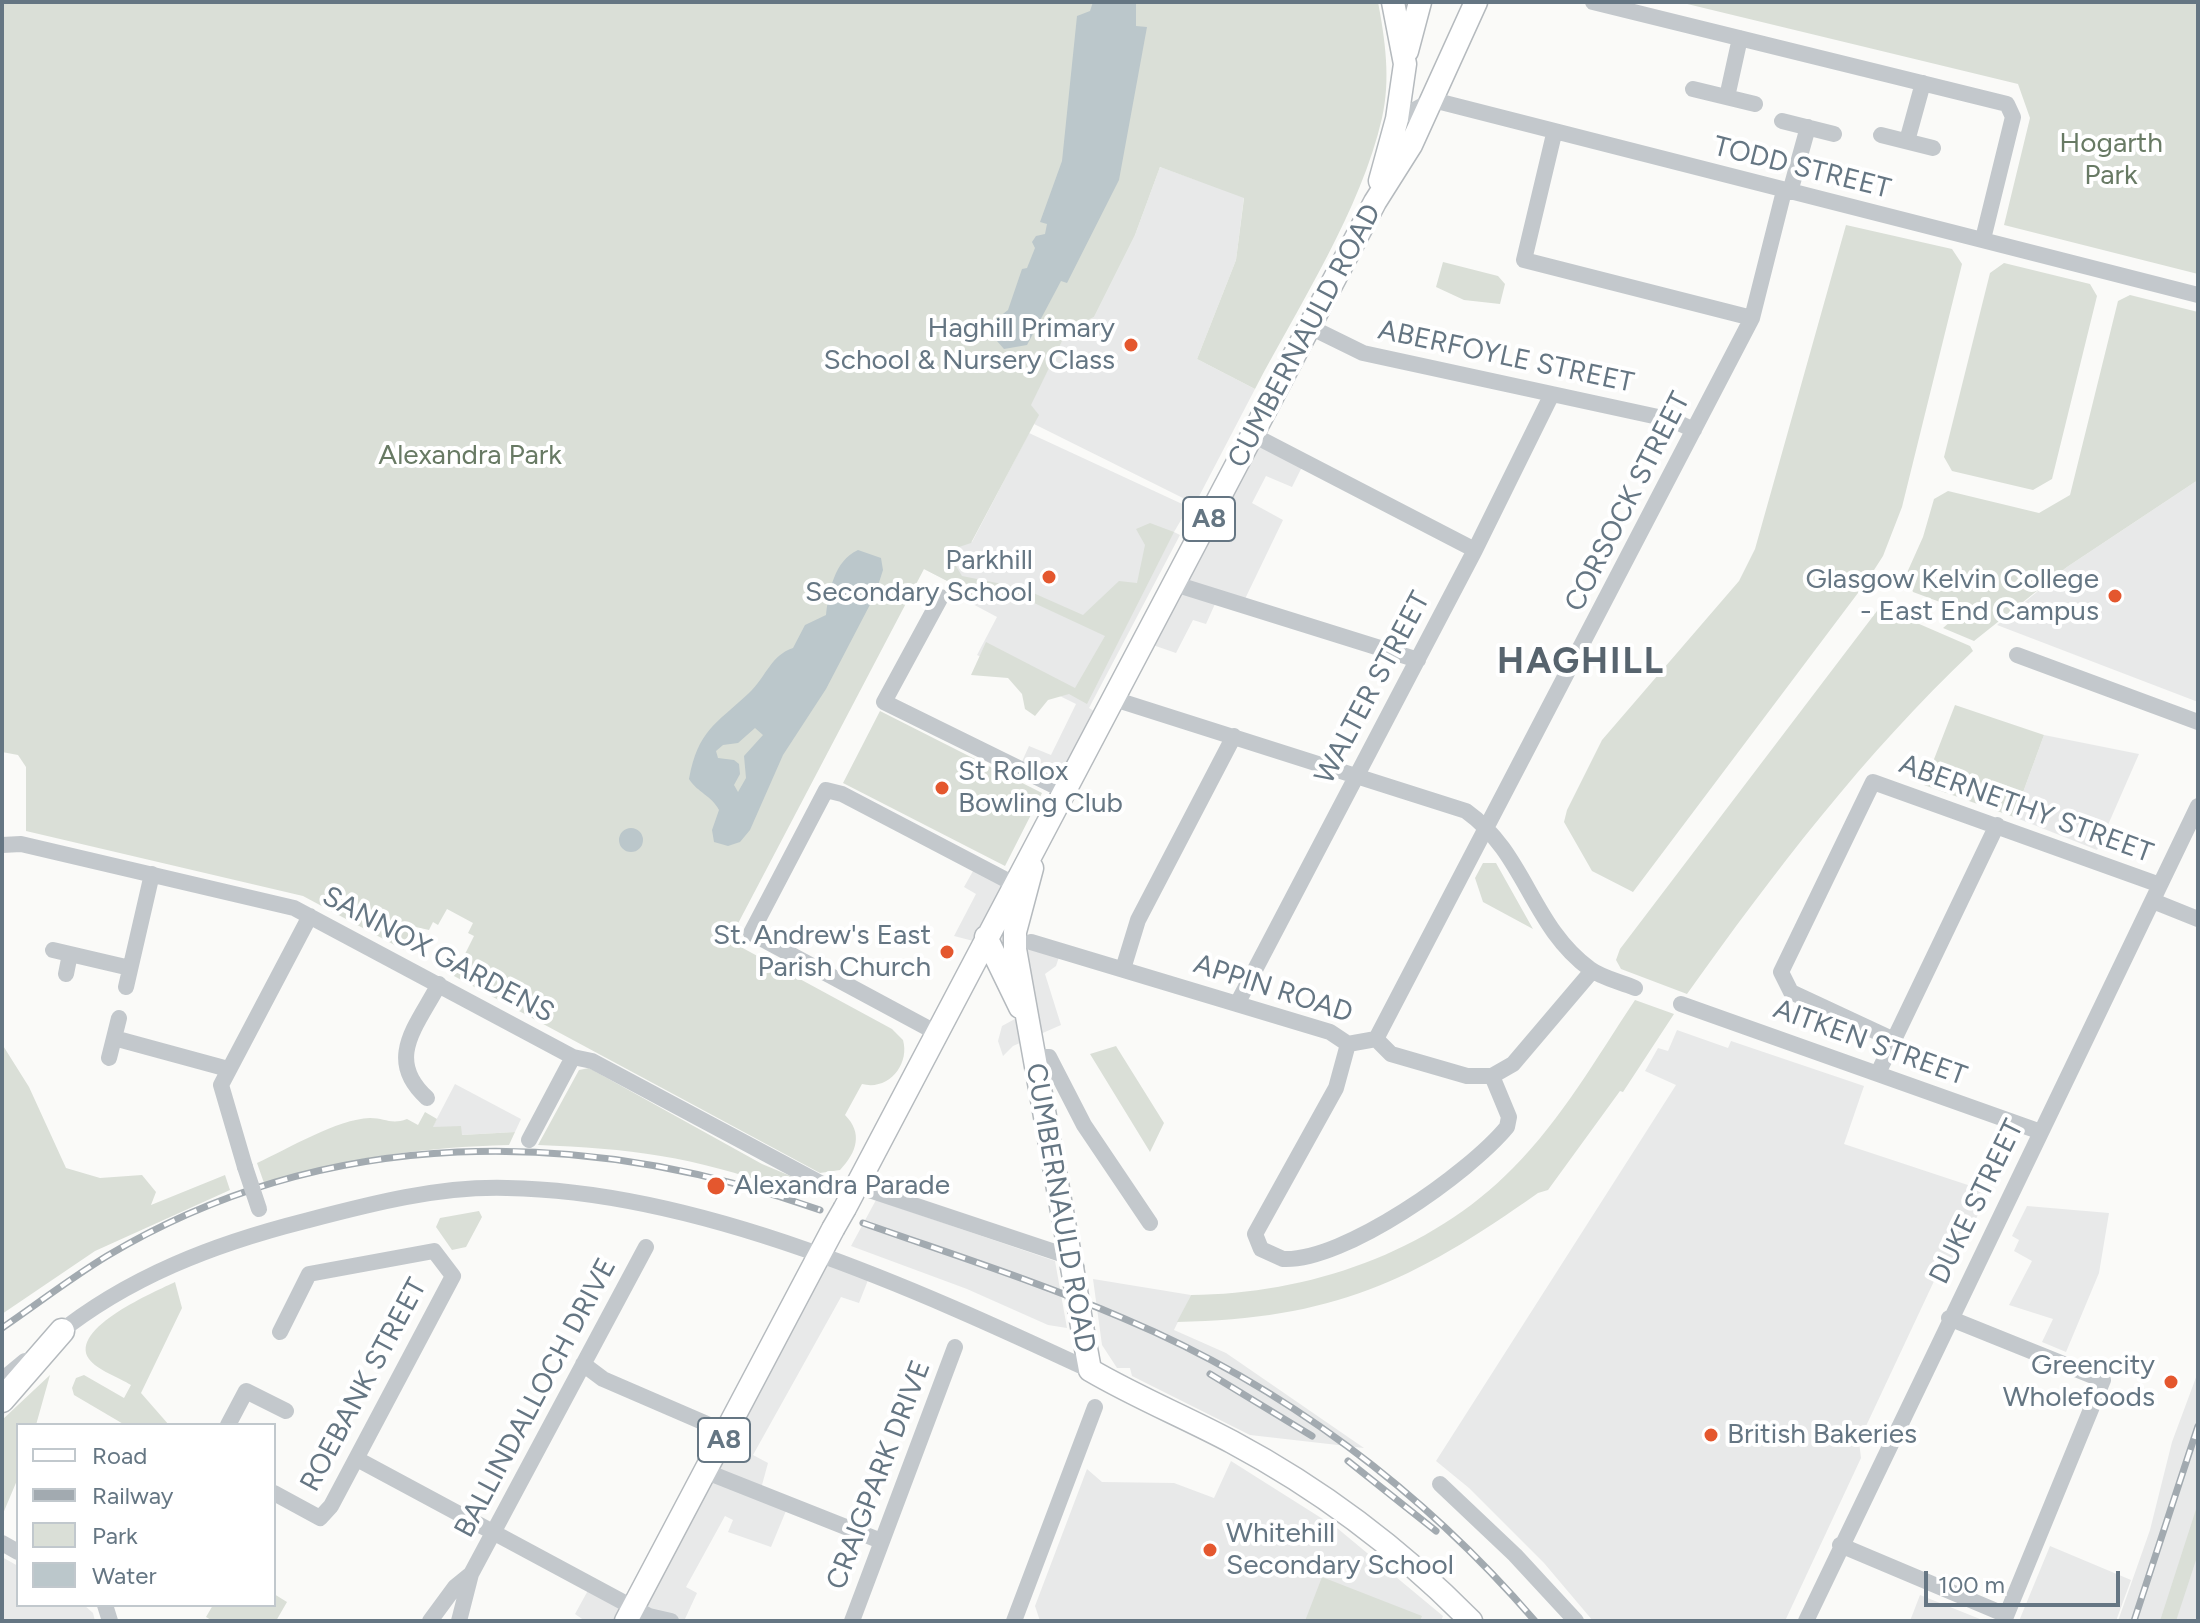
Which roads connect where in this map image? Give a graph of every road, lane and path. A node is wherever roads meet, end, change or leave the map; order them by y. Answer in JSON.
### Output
{"nodes":[{"id":1,"x":1393,"y":2,"type":"edge"},
{"id":2,"x":1420,"y":2,"type":"edge"},
{"id":3,"x":1593,"y":2,"type":"edge"},
{"id":4,"x":1473,"y":6,"type":"edge"},
{"id":5,"x":1740,"y":38,"type":"junction"},
{"id":6,"x":1405,"y":64,"type":"junction"},
{"id":7,"x":1923,"y":83,"type":"junction"},
{"id":8,"x":1693,"y":89,"type":"dead end"},
{"id":9,"x":1727,"y":97,"type":"junction"},
{"id":10,"x":1433,"y":100,"type":"junction"},
{"id":11,"x":1755,"y":104,"type":"dead end"},
{"id":12,"x":1397,"y":119,"type":"junction"},
{"id":13,"x":1782,"y":121,"type":"dead end"},
{"id":14,"x":1808,"y":127,"type":"junction"},
{"id":15,"x":1554,"y":134,"type":"junction"},
{"id":16,"x":1834,"y":134,"type":"dead end"},
{"id":17,"x":1881,"y":135,"type":"dead end"},
{"id":18,"x":1907,"y":141,"type":"junction"},
{"id":19,"x":1933,"y":148,"type":"dead end"},
{"id":20,"x":1787,"y":192,"type":"junction"},
{"id":21,"x":1375,"y":202,"type":"junction"},
{"id":22,"x":1983,"y":239,"type":"junction"},
{"id":23,"x":2198,"y":295,"type":"edge"},
{"id":24,"x":1752,"y":318,"type":"junction"},
{"id":25,"x":1310,"y":327,"type":"junction"},
{"id":26,"x":1552,"y":394,"type":"junction"},
{"id":27,"x":1694,"y":430,"type":"junction"},
{"id":28,"x":1253,"y":435,"type":"junction"},
{"id":29,"x":1475,"y":550,"type":"junction"},
{"id":30,"x":1175,"y":584,"type":"junction"},
{"id":31,"x":941,"y":597,"type":"dead end"},
{"id":32,"x":2017,"y":655,"type":"dead end"},
{"id":33,"x":1418,"y":660,"type":"junction"},
{"id":34,"x":1114,"y":699,"type":"junction"},
{"id":35,"x":2198,"y":722,"type":"edge"},
{"id":36,"x":1234,"y":736,"type":"junction"},
{"id":37,"x":1358,"y":775,"type":"junction"},
{"id":38,"x":1065,"y":791,"type":"junction"},
{"id":39,"x":2198,"y":806,"type":"edge"},
{"id":40,"x":1997,"y":825,"type":"junction"},
{"id":41,"x":1488,"y":827,"type":"junction"},
{"id":42,"x":1040,"y":836,"type":"junction"},
{"id":43,"x":2,"y":845,"type":"edge"},
{"id":44,"x":152,"y":874,"type":"junction"},
{"id":45,"x":1014,"y":884,"type":"junction"},
{"id":46,"x":2160,"y":885,"type":"junction"},
{"id":47,"x":2153,"y":901,"type":"junction"},
{"id":48,"x":310,"y":916,"type":"junction"},
{"id":49,"x":2198,"y":919,"type":"edge"},
{"id":50,"x":986,"y":937,"type":"junction"},
{"id":51,"x":1031,"y":942,"type":"dead end"},
{"id":52,"x":53,"y":950,"type":"dead end"},
{"id":53,"x":70,"y":954,"type":"junction"},
{"id":54,"x":130,"y":968,"type":"junction"},
{"id":55,"x":1123,"y":969,"type":"junction"},
{"id":56,"x":1592,"y":971,"type":"junction"},
{"id":57,"x":66,"y":974,"type":"dead end"},
{"id":58,"x":439,"y":984,"type":"junction"},
{"id":59,"x":126,"y":987,"type":"dead end"},
{"id":60,"x":1635,"y":988,"type":"dead end"},
{"id":61,"x":1237,"y":1004,"type":"junction"},
{"id":62,"x":1681,"y":1004,"type":"dead end"},
{"id":63,"x":119,"y":1018,"type":"dead end"},
{"id":64,"x":1026,"y":1019,"type":"junction"},
{"id":65,"x":935,"y":1032,"type":"junction"},
{"id":66,"x":114,"y":1038,"type":"junction"},
{"id":67,"x":1376,"y":1039,"type":"junction"},
{"id":68,"x":1894,"y":1040,"type":"junction"},
{"id":69,"x":1348,"y":1044,"type":"junction"},
{"id":70,"x":573,"y":1057,"type":"junction"},
{"id":71,"x":1033,"y":1057,"type":"junction"},
{"id":72,"x":109,"y":1058,"type":"dead end"},
{"id":73,"x":228,"y":1069,"type":"junction"},
{"id":74,"x":1878,"y":1073,"type":"junction"},
{"id":75,"x":1492,"y":1076,"type":"junction"},
{"id":76,"x":427,"y":1098,"type":"dead end"},
{"id":77,"x":2041,"y":1132,"type":"junction"},
{"id":78,"x":529,"y":1140,"type":"dead end"},
{"id":79,"x":824,"y":1185,"type":"dead end"},
{"id":80,"x":857,"y":1186,"type":"junction"},
{"id":81,"x":1150,"y":1223,"type":"dead end"},
{"id":82,"x":265,"y":1231,"type":"junction"},
{"id":83,"x":646,"y":1247,"type":"dead end"},
{"id":84,"x":820,"y":1257,"type":"junction"},
{"id":85,"x":1071,"y":1262,"type":"junction"},
{"id":86,"x":1949,"y":1318,"type":"junction"},
{"id":87,"x":62,"y":1331,"type":"junction"},
{"id":88,"x":280,"y":1332,"type":"dead end"},
{"id":89,"x":955,"y":1347,"type":"dead end"},
{"id":90,"x":583,"y":1364,"type":"junction"},
{"id":91,"x":2,"y":1367,"type":"edge"},
{"id":92,"x":1090,"y":1370,"type":"junction"},
{"id":93,"x":2,"y":1380,"type":"edge"},
{"id":94,"x":2,"y":1400,"type":"edge"},
{"id":95,"x":1095,"y":1407,"type":"dead end"},
{"id":96,"x":286,"y":1411,"type":"dead end"},
{"id":97,"x":229,"y":1423,"type":"edge"},
{"id":98,"x":728,"y":1433,"type":"junction"},
{"id":99,"x":357,"y":1459,"type":"junction"},
{"id":100,"x":707,"y":1472,"type":"junction"},
{"id":101,"x":1440,"y":1484,"type":"dead end"},
{"id":102,"x":276,"y":1494,"type":"edge"},
{"id":103,"x":493,"y":1531,"type":"junction"},
{"id":104,"x":881,"y":1541,"type":"junction"},
{"id":105,"x":1840,"y":1545,"type":"junction"},
{"id":106,"x":471,"y":1574,"type":"junction"},
{"id":107,"x":630,"y":1614,"type":"edge"},
{"id":108,"x":2005,"y":1618,"type":"edge"},
{"id":109,"x":430,"y":1621,"type":"edge"},
{"id":110,"x":459,"y":1621,"type":"edge"},
{"id":111,"x":671,"y":1621,"type":"edge"},
{"id":112,"x":852,"y":1621,"type":"edge"},
{"id":113,"x":1014,"y":1621,"type":"edge"},
{"id":114,"x":1471,"y":1621,"type":"edge"},
{"id":115,"x":1576,"y":1621,"type":"edge"},
{"id":116,"x":1806,"y":1621,"type":"edge"}],
"edges":[{"from":1,"to":6,"type":"main road"},
{"from":2,"to":6,"type":"main road","number":"A8"},
{"from":3,"to":5,"type":"street"},
{"from":4,"to":10,"type":"main road","name":"CUMBERNAULD ROAD","number":"A8"},
{"from":5,"to":7,"type":"street"},
{"from":5,"to":9,"type":"street"},
{"from":6,"to":10,"type":"main road"},
{"from":6,"to":12,"type":"main road","number":"A8"},
{"from":7,"to":18,"type":"street"},
{"from":7,"to":22,"type":"street"},
{"from":8,"to":9,"type":"street"},
{"from":9,"to":11,"type":"street"},
{"from":10,"to":12,"type":"street"},
{"from":10,"to":15,"type":"street","name":"TODD STREET"},
{"from":10,"to":21,"type":"main road","name":"CUMBERNAULD ROAD","number":"A8"},
{"from":12,"to":21,"type":"main road","number":"A8"},
{"from":13,"to":14,"type":"street"},
{"from":14,"to":16,"type":"street"},
{"from":14,"to":20,"type":"street","name":"CORSOCK STREET"},
{"from":15,"to":20,"type":"street","name":"TODD STREET"},
{"from":15,"to":24,"type":"street"},
{"from":17,"to":18,"type":"street"},
{"from":18,"to":19,"type":"street"},
{"from":20,"to":22,"type":"street","name":"TODD STREET"},
{"from":20,"to":24,"type":"street","name":"CORSOCK STREET"},
{"from":21,"to":25,"type":"main road","name":"CUMBERNAULD ROAD","number":"A8"},
{"from":22,"to":23,"type":"street","name":"TODD STREET"},
{"from":24,"to":27,"type":"street","name":"CORSOCK STREET"},
{"from":25,"to":26,"type":"street","name":"ABERFOYLE STREET"},
{"from":25,"to":28,"type":"main road","name":"CUMBERNAULD ROAD","number":"A8"},
{"from":26,"to":27,"type":"street","name":"ABERFOYLE STREET"},
{"from":26,"to":29,"type":"street","name":"WALTER STREET"},
{"from":27,"to":41,"type":"street","name":"CORSOCK STREET"},
{"from":28,"to":29,"type":"street"},
{"from":28,"to":30,"type":"main road","name":"CUMBERNAULD ROAD","number":"A8"},
{"from":29,"to":33,"type":"street","name":"WALTER STREET"},
{"from":30,"to":33,"type":"street"},
{"from":30,"to":34,"type":"main road","name":"CUMBERNAULD ROAD","number":"A8"},
{"from":31,"to":38,"type":"street"},
{"from":32,"to":35,"type":"street"},
{"from":33,"to":37,"type":"street","name":"WALTER STREET"},
{"from":34,"to":36,"type":"street"},
{"from":34,"to":38,"type":"main road","name":"CUMBERNAULD ROAD","number":"A8"},
{"from":36,"to":37,"type":"street"},
{"from":36,"to":55,"type":"street"},
{"from":37,"to":41,"type":"street"},
{"from":37,"to":61,"type":"street","name":"WALTER STREET"},
{"from":38,"to":42,"type":"main road","name":"CUMBERNAULD ROAD","number":"A8"},
{"from":39,"to":46,"type":"street","name":"DUKE STREET"},
{"from":40,"to":46,"type":"street","name":"ABERNETHY STREET"},
{"from":40,"to":68,"type":"street"},
{"from":40,"to":68,"type":"street","name":"ABERNETHY STREET"},
{"from":41,"to":56,"type":"street"},
{"from":41,"to":67,"type":"street","name":"CORSOCK STREET"},
{"from":42,"to":45,"type":"main road","name":"CUMBERNAULD ROAD","number":"A8"},
{"from":42,"to":64,"type":"main road","name":"CUMBERNAULD ROAD"},
{"from":43,"to":44,"type":"street","name":"SANNOX GARDENS"},
{"from":44,"to":48,"type":"street","name":"SANNOX GARDENS"},
{"from":44,"to":54,"type":"street"},
{"from":45,"to":50,"type":"main road","name":"CUMBERNAULD ROAD","number":"A8"},
{"from":45,"to":65,"type":"street"},
{"from":46,"to":47,"type":"street","name":"DUKE STREET"},
{"from":47,"to":49,"type":"street"},
{"from":47,"to":77,"type":"street","name":"DUKE STREET"},
{"from":48,"to":58,"type":"street","name":"SANNOX GARDENS"},
{"from":48,"to":73,"type":"street"},
{"from":50,"to":64,"type":"main road","name":"CUMBERNAULD ROAD"},
{"from":50,"to":65,"type":"main road","number":"A8"},
{"from":51,"to":55,"type":"street","name":"APPIN ROAD"},
{"from":52,"to":53,"type":"street"},
{"from":53,"to":54,"type":"street"},
{"from":53,"to":57,"type":"street"},
{"from":54,"to":59,"type":"street"},
{"from":55,"to":61,"type":"street","name":"APPIN ROAD"},
{"from":56,"to":60,"type":"street"},
{"from":56,"to":75,"type":"street"},
{"from":58,"to":70,"type":"street","name":"SANNOX GARDENS"},
{"from":58,"to":76,"type":"street"},
{"from":61,"to":69,"type":"street","name":"APPIN ROAD"},
{"from":62,"to":74,"type":"street","name":"AITKEN STREET"},
{"from":63,"to":66,"type":"street"},
{"from":64,"to":71,"type":"main road","name":"CUMBERNAULD ROAD"},
{"from":65,"to":80,"type":"main road","number":"A8"},
{"from":66,"to":72,"type":"street"},
{"from":66,"to":73,"type":"street"},
{"from":67,"to":69,"type":"street","name":"APPIN ROAD"},
{"from":67,"to":75,"type":"street","name":"APPIN ROAD"},
{"from":68,"to":74,"type":"street"},
{"from":69,"to":75,"type":"street"},
{"from":70,"to":78,"type":"street"},
{"from":70,"to":79,"type":"street","name":"SANNOX GARDENS"},
{"from":71,"to":81,"type":"street"},
{"from":71,"to":85,"type":"main road","name":"CUMBERNAULD ROAD"},
{"from":73,"to":82,"type":"street","bridge":true},
{"from":74,"to":77,"type":"street","name":"AITKEN STREET"},
{"from":77,"to":86,"type":"street","name":"DUKE STREET"},
{"from":80,"to":84,"type":"main road","number":"A8","bridge":true},
{"from":80,"to":85,"type":"street"},
{"from":82,"to":84,"type":"street"},
{"from":82,"to":87,"type":"street"},
{"from":83,"to":90,"type":"street","name":"BALLINDALLOCH DRIVE"},
{"from":84,"to":92,"type":"street"},
{"from":84,"to":98,"type":"main road","number":"A8"},
{"from":85,"to":92,"type":"main road","name":"CUMBERNAULD ROAD","bridge":true},
{"from":86,"to":105,"type":"street","name":"DUKE STREET"},
{"from":86,"to":108,"type":"street"},
{"from":87,"to":91,"type":"street"},
{"from":87,"to":93,"type":"street"},
{"from":87,"to":94,"type":"highway"},
{"from":88,"to":99,"type":"street","name":"ROEBANK STREET"},
{"from":89,"to":104,"type":"street","name":"CRAIGPARK DRIVE"},
{"from":90,"to":98,"type":"street"},
{"from":90,"to":103,"type":"street","name":"BALLINDALLOCH DRIVE"},
{"from":92,"to":114,"type":"main road","name":"CUMBERNAULD ROAD"},
{"from":95,"to":113,"type":"street"},
{"from":96,"to":97,"type":"street"},
{"from":98,"to":100,"type":"main road","number":"A8"},
{"from":99,"to":102,"type":"street","name":"ROEBANK STREET"},
{"from":99,"to":103,"type":"street"},
{"from":100,"to":104,"type":"street"},
{"from":100,"to":107,"type":"main road","number":"A8"},
{"from":101,"to":115,"type":"street"},
{"from":103,"to":106,"type":"street","name":"BALLINDALLOCH DRIVE"},
{"from":103,"to":107,"type":"street"},
{"from":104,"to":112,"type":"street","name":"CRAIGPARK DRIVE"},
{"from":105,"to":108,"type":"street"},
{"from":105,"to":116,"type":"street","name":"DUKE STREET"},
{"from":106,"to":109,"type":"street","name":"BALLINDALLOCH DRIVE"},
{"from":106,"to":110,"type":"street","name":"BALLINDALLOCH DRIVE"},
{"from":107,"to":111,"type":"street"}]}
